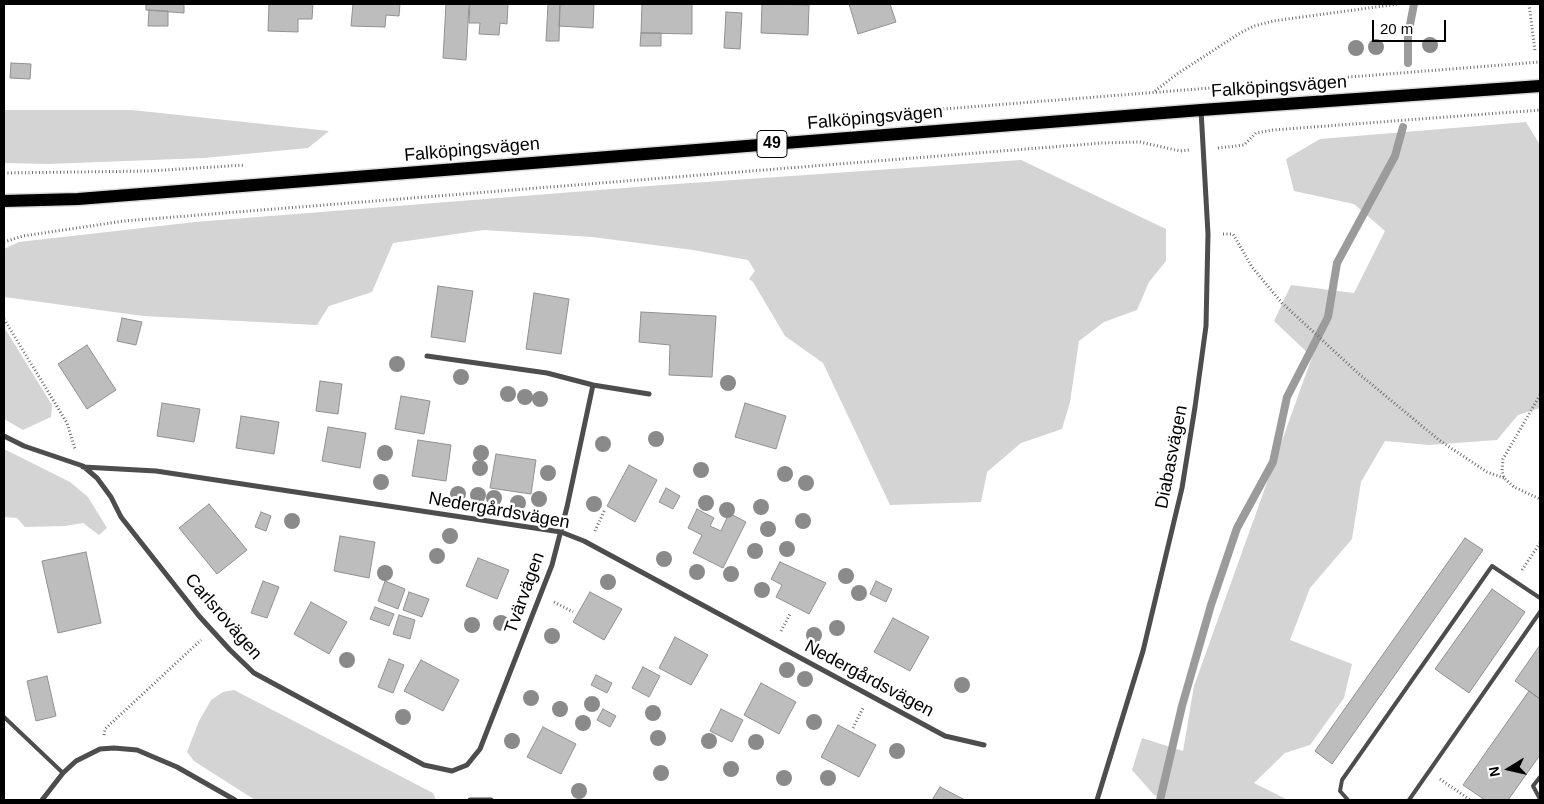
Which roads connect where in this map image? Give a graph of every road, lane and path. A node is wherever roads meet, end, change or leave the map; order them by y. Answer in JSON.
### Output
{"nodes":[{"id":1,"x":1398,"y":4,"type":"edge"},
{"id":2,"x":1529,"y":4,"type":"edge"},
{"id":3,"x":1535,"y":51,"type":"dead end"},
{"id":4,"x":1540,"y":62,"type":"edge"},
{"id":5,"x":1540,"y":86,"type":"edge"},
{"id":6,"x":1155,"y":92,"type":"junction"},
{"id":7,"x":1201,"y":110,"type":"junction"},
{"id":8,"x":1540,"y":110,"type":"edge"},
{"id":9,"x":840,"y":118,"type":"dead end"},
{"id":10,"x":1236,"y":146,"type":"dead end"},
{"id":11,"x":1180,"y":151,"type":"dead end"},
{"id":12,"x":247,"y":165,"type":"dead end"},
{"id":13,"x":4,"y":173,"type":"edge"},
{"id":14,"x":4,"y":200,"type":"edge"},
{"id":15,"x":1208,"y":234,"type":"junction"},
{"id":16,"x":4,"y":242,"type":"edge"},
{"id":17,"x":4,"y":319,"type":"edge"},
{"id":18,"x":427,"y":356,"type":"dead end"},
{"id":19,"x":593,"y":385,"type":"junction"},
{"id":20,"x":649,"y":394,"type":"dead end"},
{"id":21,"x":1540,"y":395,"type":"edge"},
{"id":22,"x":4,"y":436,"type":"edge"},
{"id":23,"x":73,"y":463,"type":"junction"},
{"id":24,"x":82,"y":466,"type":"junction"},
{"id":25,"x":1504,"y":478,"type":"junction"},
{"id":26,"x":1540,"y":500,"type":"edge"},
{"id":27,"x":605,"y":508,"type":"dead end"},
{"id":28,"x":561,"y":532,"type":"junction"},
{"id":29,"x":594,"y":532,"type":"dead end"},
{"id":30,"x":1540,"y":543,"type":"edge"},
{"id":31,"x":1515,"y":581,"type":"junction"},
{"id":32,"x":540,"y":595,"type":"junction"},
{"id":33,"x":1540,"y":598,"type":"edge"},
{"id":34,"x":573,"y":612,"type":"dead end"},
{"id":35,"x":1540,"y":612,"type":"edge"},
{"id":36,"x":790,"y":614,"type":"dead end"},
{"id":37,"x":781,"y":632,"type":"dead end"},
{"id":38,"x":203,"y":638,"type":"dead end"},
{"id":39,"x":870,"y":695,"type":"junction"},
{"id":40,"x":4,"y":716,"type":"edge"},
{"id":41,"x":853,"y":728,"type":"dead end"},
{"id":42,"x":984,"y":745,"type":"dead end"},
{"id":43,"x":100,"y":749,"type":"junction"},
{"id":44,"x":461,"y":769,"type":"joint"},
{"id":45,"x":1429,"y":771,"type":"junction"},
{"id":46,"x":63,"y":774,"type":"junction"},
{"id":47,"x":1540,"y":777,"type":"edge"},
{"id":48,"x":1540,"y":799,"type":"edge"},
{"id":49,"x":42,"y":800,"type":"edge"},
{"id":50,"x":234,"y":800,"type":"edge"},
{"id":51,"x":471,"y":800,"type":"edge"},
{"id":52,"x":492,"y":800,"type":"edge"},
{"id":53,"x":1097,"y":800,"type":"edge"},
{"id":54,"x":1348,"y":800,"type":"edge"},
{"id":55,"x":1409,"y":800,"type":"edge"},
{"id":56,"x":1470,"y":800,"type":"edge"}],
"edges":[{"from":1,"to":6,"type":"path"},
{"from":2,"to":3,"type":"path"},
{"from":4,"to":6,"type":"path"},
{"from":5,"to":7,"type":"main road","name":"Falköpingsvägen","number":"49"},
{"from":6,"to":9,"type":"path"},
{"from":7,"to":14,"type":"main road","name":"Falköpingsvägen","number":"49"},
{"from":7,"to":15,"type":"street","name":"Diabasvägen"},
{"from":8,"to":10,"type":"path"},
{"from":11,"to":16,"type":"path"},
{"from":12,"to":13,"type":"path"},
{"from":15,"to":25,"type":"path"},
{"from":15,"to":53,"type":"street","name":"Diabasvägen"},
{"from":17,"to":23,"type":"path"},
{"from":18,"to":19,"type":"street"},
{"from":19,"to":20,"type":"street"},
{"from":19,"to":28,"type":"street","name":"Tvärvägen"},
{"from":21,"to":25,"type":"path"},
{"from":22,"to":23,"type":"street","name":"Carlsrovägen"},
{"from":23,"to":24,"type":"street","name":"Carlsrovägen"},
{"from":24,"to":28,"type":"street","name":"Nedergårdsvägen"},
{"from":24,"to":44,"type":"street","name":"Carlsrovägen"},
{"from":25,"to":26,"type":"path"},
{"from":27,"to":29,"type":"path"},
{"from":28,"to":32,"type":"street","name":"Tvärvägen"},
{"from":28,"to":39,"type":"street","name":"Nedergårdsvägen"},
{"from":30,"to":31,"type":"path"},
{"from":31,"to":33,"type":"lane"},
{"from":31,"to":54,"type":"lane"},
{"from":32,"to":34,"type":"path"},
{"from":32,"to":44,"type":"street","name":"Tvärvägen"},
{"from":35,"to":45,"type":"lane"},
{"from":36,"to":37,"type":"path"},
{"from":38,"to":43,"type":"path"},
{"from":39,"to":41,"type":"path"},
{"from":39,"to":42,"type":"street","name":"Nedergårdsvägen"},
{"from":40,"to":46,"type":"lane"},
{"from":43,"to":46,"type":"street"},
{"from":43,"to":50,"type":"street"},
{"from":45,"to":55,"type":"lane"},
{"from":45,"to":56,"type":"path"},
{"from":46,"to":49,"type":"street"},
{"from":47,"to":48,"type":"lane"},
{"from":51,"to":52,"type":"street"}]}
